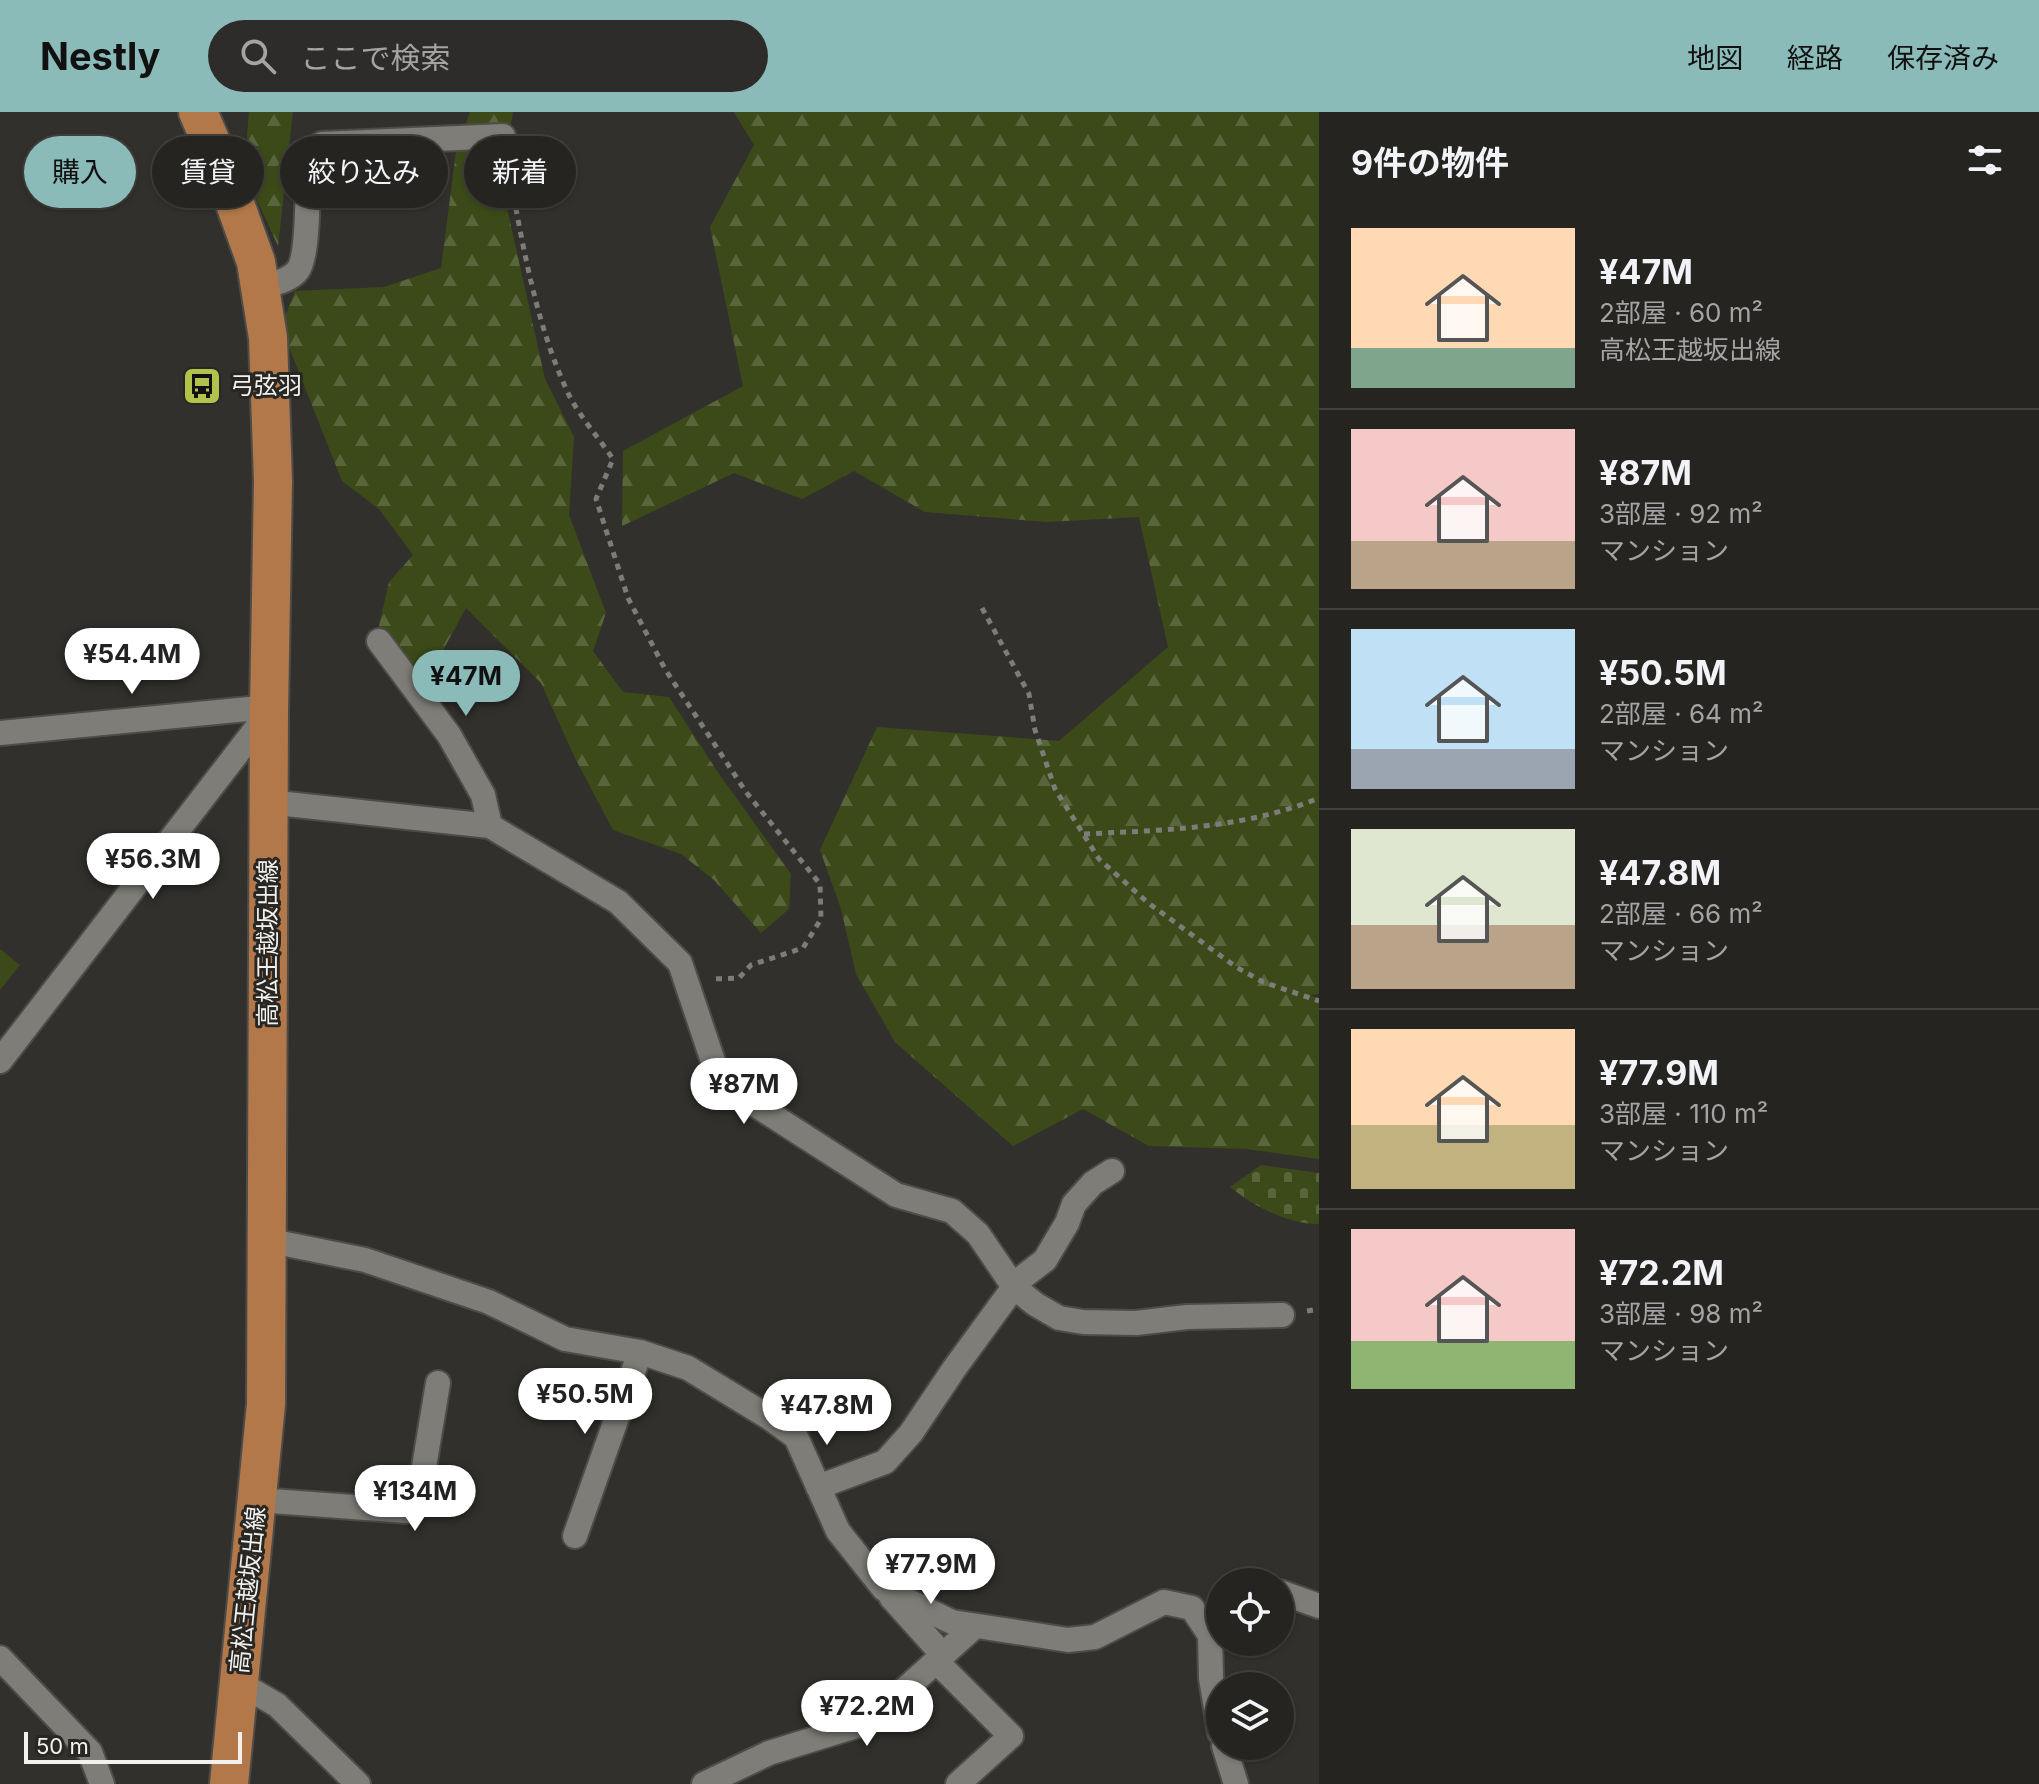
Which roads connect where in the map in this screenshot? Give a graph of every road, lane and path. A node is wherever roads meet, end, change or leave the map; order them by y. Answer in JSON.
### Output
{"nodes":[{"id":1,"x":198,"y":112,"type":"edge"},
{"id":2,"x":464,"y":138,"type":"edge"},
{"id":3,"x":516,"y":208,"type":"edge"},
{"id":4,"x":259,"y":288,"type":"junction"},
{"id":5,"x":982,"y":608,"type":"dead end"},
{"id":6,"x":379,"y":641,"type":"dead end"},
{"id":7,"x":269,"y":709,"type":"junction"},
{"id":8,"x":0,"y":733,"type":"edge"},
{"id":9,"x":1319,"y":798,"type":"edge"},
{"id":10,"x":268,"y":802,"type":"junction"},
{"id":11,"x":490,"y":826,"type":"junction"},
{"id":12,"x":1084,"y":834,"type":"junction"},
{"id":13,"x":686,"y":980,"type":"junction"},
{"id":14,"x":1319,"y":1001,"type":"edge"},
{"id":15,"x":0,"y":1061,"type":"edge"},
{"id":16,"x":1112,"y":1171,"type":"dead end"},
{"id":17,"x":266,"y":1240,"type":"junction"},
{"id":18,"x":1014,"y":1287,"type":"junction"},
{"id":19,"x":1282,"y":1315,"type":"dead end"},
{"id":20,"x":640,"y":1352,"type":"junction"},
{"id":21,"x":438,"y":1383,"type":"dead end"},
{"id":22,"x":818,"y":1487,"type":"junction"},
{"id":23,"x":258,"y":1500,"type":"junction"},
{"id":24,"x":575,"y":1536,"type":"dead end"},
{"id":25,"x":884,"y":1589,"type":"junction"},
{"id":26,"x":1294,"y":1597,"type":"edge"},
{"id":27,"x":1319,"y":1606,"type":"edge"},
{"id":28,"x":1206,"y":1618,"type":"edge"},
{"id":29,"x":975,"y":1626,"type":"junction"},
{"id":30,"x":0,"y":1658,"type":"edge"},
{"id":31,"x":940,"y":1658,"type":"junction"},
{"id":32,"x":239,"y":1683,"type":"junction"},
{"id":33,"x":1228,"y":1760,"type":"edge"},
{"id":34,"x":102,"y":1784,"type":"edge"},
{"id":35,"x":229,"y":1784,"type":"edge"},
{"id":36,"x":358,"y":1784,"type":"edge"},
{"id":37,"x":704,"y":1784,"type":"edge"},
{"id":38,"x":958,"y":1784,"type":"edge"},
{"id":39,"x":1236,"y":1784,"type":"edge"}],
"edges":[{"from":1,"to":4,"type":"main road","name":"高松王越坂出線"},
{"from":2,"to":4,"type":"street"},
{"from":3,"to":13,"type":"path"},
{"from":4,"to":7,"type":"main road","name":"高松王越坂出線"},
{"from":5,"to":12,"type":"path"},
{"from":6,"to":11,"type":"street"},
{"from":7,"to":8,"type":"street"},
{"from":7,"to":10,"type":"main road","name":"高松王越坂出線"},
{"from":7,"to":15,"type":"street"},
{"from":9,"to":12,"type":"path"},
{"from":10,"to":11,"type":"street"},
{"from":10,"to":17,"type":"main road","name":"高松王越坂出線"},
{"from":11,"to":13,"type":"street"},
{"from":12,"to":14,"type":"path"},
{"from":13,"to":18,"type":"street"},
{"from":16,"to":18,"type":"street"},
{"from":17,"to":20,"type":"street"},
{"from":17,"to":23,"type":"main road","name":"高松王越坂出線"},
{"from":18,"to":19,"type":"street"},
{"from":18,"to":22,"type":"street"},
{"from":20,"to":22,"type":"street"},
{"from":20,"to":24,"type":"street"},
{"from":21,"to":23,"type":"street"},
{"from":22,"to":25,"type":"street"},
{"from":23,"to":32,"type":"main road","name":"高松王越坂出線"},
{"from":25,"to":29,"type":"street"},
{"from":25,"to":31,"type":"street"},
{"from":26,"to":27,"type":"street"},
{"from":28,"to":29,"type":"street"},
{"from":29,"to":31,"type":"street"},
{"from":30,"to":34,"type":"street"},
{"from":31,"to":37,"type":"street"},
{"from":31,"to":38,"type":"street"},
{"from":32,"to":35,"type":"main road","name":"高松王越坂出線"},
{"from":32,"to":36,"type":"street"},
{"from":33,"to":39,"type":"street"}]}
